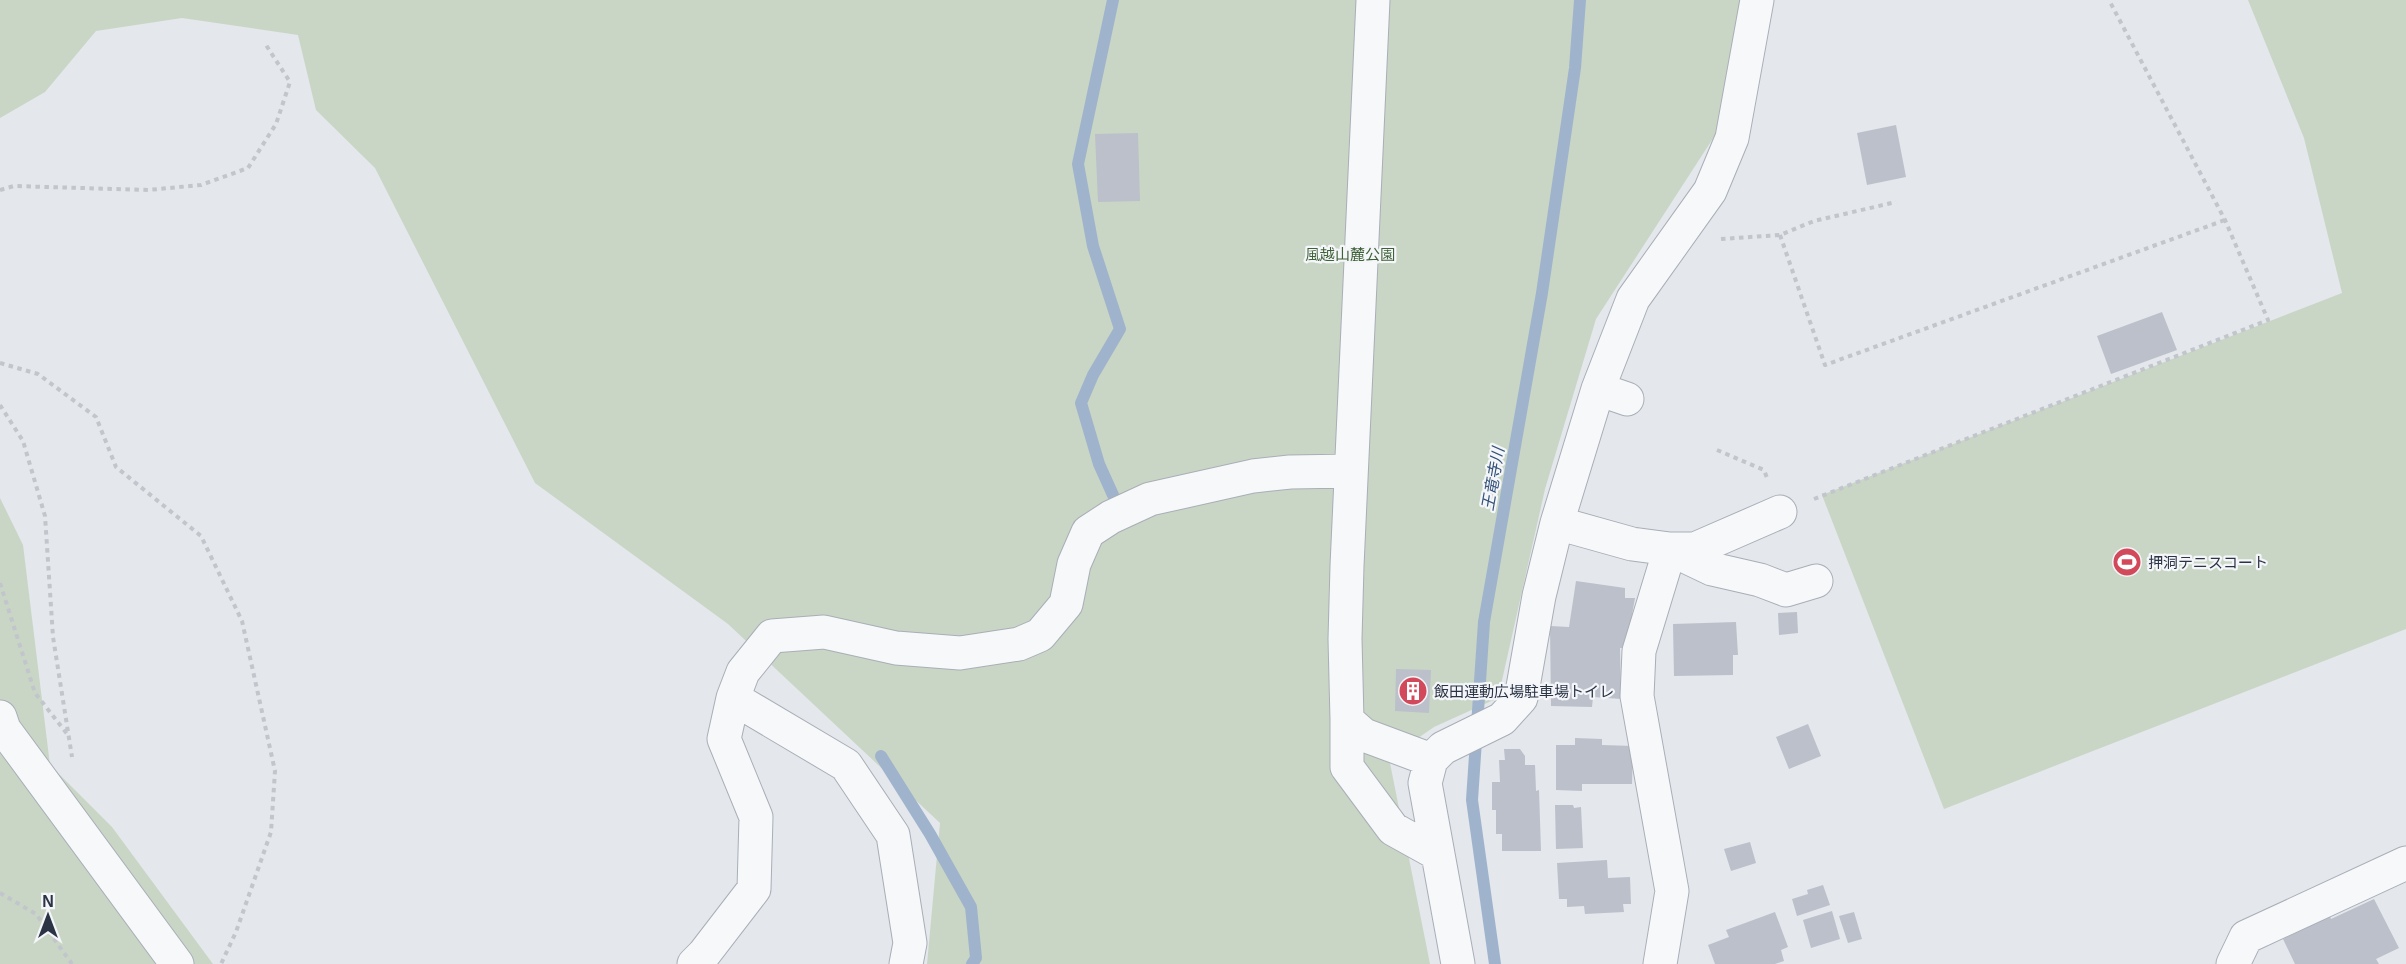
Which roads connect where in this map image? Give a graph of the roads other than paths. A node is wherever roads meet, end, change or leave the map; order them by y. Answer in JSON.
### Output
{"nodes":[{"id":1,"x":1373,"y":0,"type":"edge"},
{"id":2,"x":1757,"y":0,"type":"edge"},
{"id":3,"x":1351,"y":471,"type":"junction"},
{"id":4,"x":1780,"y":512,"type":"road end"},
{"id":5,"x":1557,"y":523,"type":"junction"},
{"id":6,"x":1670,"y":549,"type":"junction"},
{"id":7,"x":1816,"y":581,"type":"dead end"},
{"id":8,"x":733,"y":699,"type":"junction"},
{"id":9,"x":0,"y":717,"type":"edge"},
{"id":10,"x":1347,"y":720,"type":"junction"},
{"id":11,"x":1437,"y":754,"type":"junction"},
{"id":12,"x":1438,"y":854,"type":"junction"},
{"id":13,"x":2406,"y":863,"type":"edge"},
{"id":14,"x":177,"y":964,"type":"edge"},
{"id":15,"x":694,"y":964,"type":"edge"},
{"id":16,"x":906,"y":964,"type":"edge"},
{"id":17,"x":1458,"y":964,"type":"edge"},
{"id":18,"x":1660,"y":964,"type":"edge"},
{"id":19,"x":2233,"y":964,"type":"edge"}],
"edges":[{"from":1,"to":3,"type":"street"},
{"from":2,"to":5,"type":"street"},
{"from":3,"to":8,"type":"street"},
{"from":3,"to":10,"type":"street"},
{"from":4,"to":6,"type":"street"},
{"from":5,"to":6,"type":"street"},
{"from":5,"to":11,"type":"street"},
{"from":6,"to":7,"type":"street"},
{"from":6,"to":18,"type":"street"},
{"from":8,"to":15,"type":"street"},
{"from":8,"to":16,"type":"street"},
{"from":9,"to":14,"type":"street"},
{"from":10,"to":11,"type":"street"},
{"from":10,"to":12,"type":"street"},
{"from":11,"to":12,"type":"street"},
{"from":12,"to":17,"type":"street"},
{"from":13,"to":19,"type":"street"}]}
